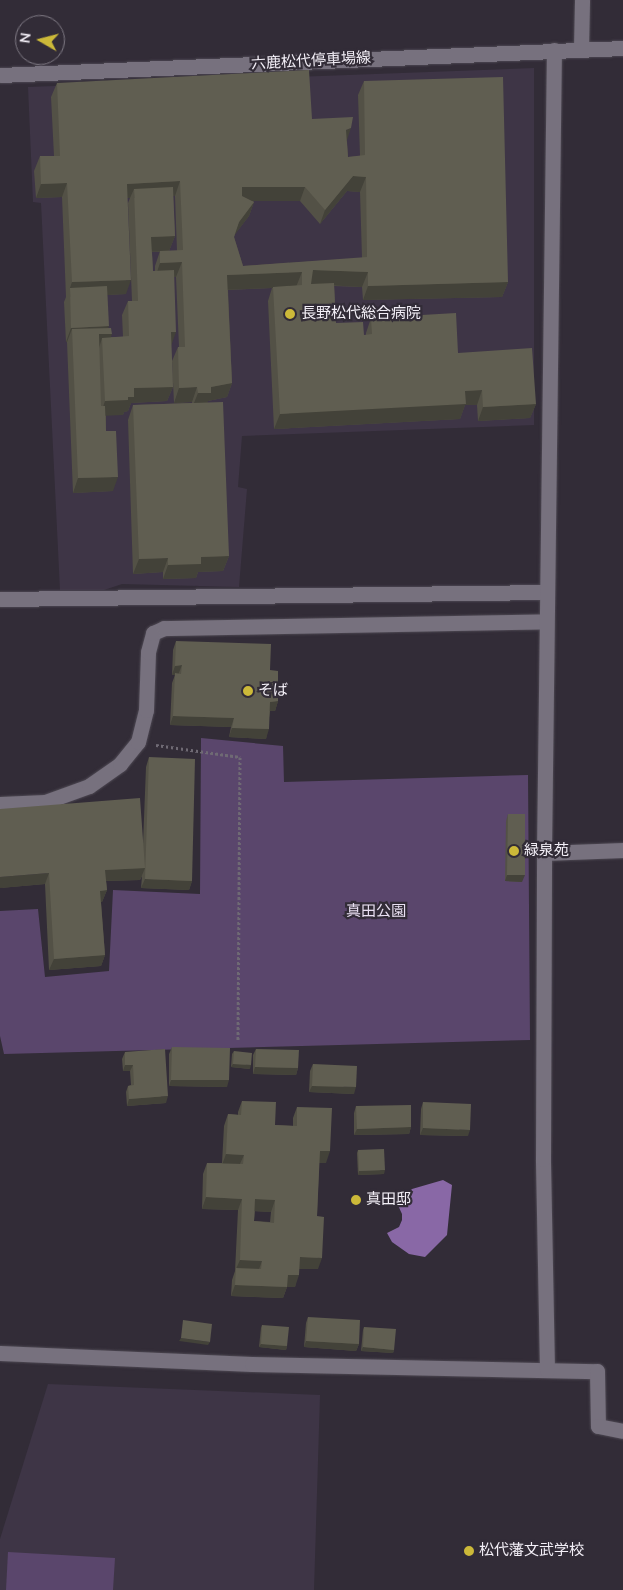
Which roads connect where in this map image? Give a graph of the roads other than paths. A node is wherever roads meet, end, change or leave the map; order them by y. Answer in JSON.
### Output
{"nodes":[{"id":1,"x":582,"y":0,"type":"edge"},
{"id":2,"x":623,"y":48,"type":"edge"},
{"id":3,"x":581,"y":49,"type":"junction"},
{"id":4,"x":554,"y":50,"type":"junction"},
{"id":5,"x":0,"y":75,"type":"edge"},
{"id":6,"x":547,"y":592,"type":"junction"},
{"id":7,"x":0,"y":599,"type":"edge"},
{"id":8,"x":546,"y":621,"type":"junction"},
{"id":9,"x":0,"y":804,"type":"edge"},
{"id":10,"x":623,"y":850,"type":"edge"},
{"id":11,"x":544,"y":853,"type":"junction"},
{"id":12,"x":0,"y":1353,"type":"edge"},
{"id":13,"x":547,"y":1370,"type":"junction"},
{"id":14,"x":623,"y":1431,"type":"edge"}],
"edges":[{"from":1,"to":3,"type":"street"},
{"from":2,"to":3,"type":"street","name":"六鹿松代停車場線"},
{"from":3,"to":4,"type":"street","name":"六鹿松代停車場線"},
{"from":4,"to":5,"type":"street","name":"六鹿松代停車場線"},
{"from":4,"to":6,"type":"street"},
{"from":6,"to":7,"type":"street"},
{"from":6,"to":8,"type":"street"},
{"from":8,"to":9,"type":"street"},
{"from":8,"to":11,"type":"street"},
{"from":10,"to":11,"type":"street"},
{"from":11,"to":13,"type":"street"},
{"from":12,"to":13,"type":"street"},
{"from":13,"to":14,"type":"street"}]}
